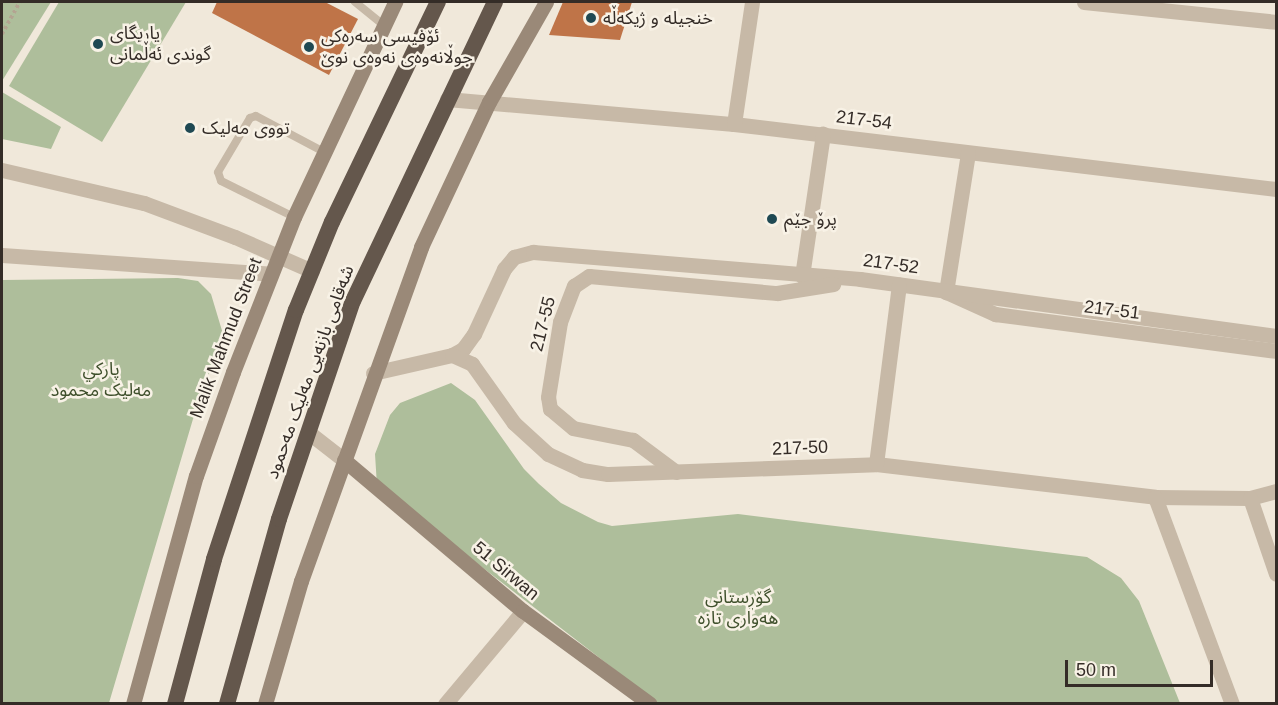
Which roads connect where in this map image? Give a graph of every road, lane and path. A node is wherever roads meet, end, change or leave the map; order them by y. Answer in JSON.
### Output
{"nodes":[{"id":1,"x":20,"y":2,"type":"edge"},
{"id":2,"x":355,"y":2,"type":"edge"},
{"id":3,"x":395,"y":2,"type":"edge"},
{"id":4,"x":438,"y":2,"type":"edge"},
{"id":5,"x":495,"y":2,"type":"edge"},
{"id":6,"x":546,"y":2,"type":"edge"},
{"id":7,"x":752,"y":2,"type":"edge"},
{"id":8,"x":1084,"y":2,"type":"edge"},
{"id":9,"x":1276,"y":22,"type":"edge"},
{"id":10,"x":383,"y":25,"type":"junction"},
{"id":11,"x":2,"y":34,"type":"edge"},
{"id":12,"x":447,"y":99,"type":"junction"},
{"id":13,"x":489,"y":102,"type":"junction"},
{"id":14,"x":734,"y":124,"type":"junction"},
{"id":15,"x":824,"y":134,"type":"junction"},
{"id":16,"x":324,"y":153,"type":"junction"},
{"id":17,"x":968,"y":153,"type":"junction"},
{"id":18,"x":2,"y":170,"type":"edge"},
{"id":19,"x":1276,"y":189,"type":"edge"},
{"id":20,"x":294,"y":217,"type":"junction"},
{"id":21,"x":2,"y":255,"type":"edge"},
{"id":22,"x":279,"y":256,"type":"junction"},
{"id":23,"x":312,"y":272,"type":"junction"},
{"id":24,"x":271,"y":274,"type":"junction"},
{"id":25,"x":802,"y":276,"type":"junction"},
{"id":26,"x":860,"y":279,"type":"junction"},
{"id":27,"x":899,"y":284,"type":"junction"},
{"id":28,"x":946,"y":292,"type":"junction"},
{"id":29,"x":1276,"y":336,"type":"edge"},
{"id":30,"x":1276,"y":351,"type":"edge"},
{"id":31,"x":452,"y":355,"type":"junction"},
{"id":32,"x":373,"y":373,"type":"junction"},
{"id":33,"x":308,"y":432,"type":"junction"},
{"id":34,"x":344,"y":460,"type":"junction"},
{"id":35,"x":876,"y":464,"type":"junction"},
{"id":36,"x":676,"y":472,"type":"junction"},
{"id":37,"x":1276,"y":491,"type":"edge"},
{"id":38,"x":1155,"y":497,"type":"junction"},
{"id":39,"x":1250,"y":498,"type":"junction"},
{"id":40,"x":1276,"y":574,"type":"edge"},
{"id":41,"x":523,"y":611,"type":"junction"},
{"id":42,"x":133,"y":704,"type":"edge"},
{"id":43,"x":175,"y":704,"type":"edge"},
{"id":44,"x":227,"y":704,"type":"edge"},
{"id":45,"x":265,"y":704,"type":"edge"},
{"id":46,"x":445,"y":704,"type":"edge"},
{"id":47,"x":650,"y":704,"type":"edge"},
{"id":48,"x":1232,"y":704,"type":"edge"}],
"edges":[{"from":1,"to":11,"type":"path"},
{"from":2,"to":10,"type":"lane"},
{"from":3,"to":10,"type":"main road","name":"Malik Mahmud Street"},
{"from":4,"to":23,"type":"highway","name":"شەقامی بازنەیی مەلیک مەحمود"},
{"from":5,"to":12,"type":"highway","name":"شەقامی بازنەیی مەلیک مەحمود"},
{"from":6,"to":13,"type":"main road"},
{"from":7,"to":14,"type":"street"},
{"from":8,"to":9,"type":"street"},
{"from":10,"to":16,"type":"main road","name":"Malik Mahmud Street"},
{"from":12,"to":13,"type":"street","name":"217-54"},
{"from":12,"to":33,"type":"highway","name":"شەقامی بازنەیی مەلیک مەحمود"},
{"from":13,"to":14,"type":"street","name":"217-54"},
{"from":13,"to":32,"type":"main road"},
{"from":14,"to":15,"type":"street","name":"217-54"},
{"from":15,"to":17,"type":"street","name":"217-54"},
{"from":15,"to":25,"type":"street"},
{"from":16,"to":20,"type":"main road","name":"Malik Mahmud Street"},
{"from":16,"to":20,"type":"lane"},
{"from":17,"to":19,"type":"street","name":"217-54"},
{"from":17,"to":28,"type":"street"},
{"from":18,"to":22,"type":"street"},
{"from":20,"to":22,"type":"main road","name":"Malik Mahmud Street"},
{"from":21,"to":24,"type":"street"},
{"from":22,"to":23,"type":"street"},
{"from":22,"to":24,"type":"main road","name":"Malik Mahmud Street"},
{"from":23,"to":43,"type":"highway","name":"شەقامی بازنەیی مەلیک مەحمود"},
{"from":24,"to":42,"type":"main road","name":"Malik Mahmud Street"},
{"from":25,"to":26,"type":"street","name":"217-52"},
{"from":25,"to":31,"type":"street","name":"217-52"},
{"from":26,"to":27,"type":"street","name":"217-52"},
{"from":26,"to":36,"type":"street","name":"217-55"},
{"from":27,"to":28,"type":"street","name":"217-52"},
{"from":27,"to":35,"type":"street"},
{"from":28,"to":29,"type":"street","name":"217-52"},
{"from":28,"to":30,"type":"street","name":"217-51"},
{"from":31,"to":32,"type":"street"},
{"from":31,"to":36,"type":"street","name":"217-50"},
{"from":32,"to":34,"type":"main road"},
{"from":33,"to":34,"type":"street"},
{"from":33,"to":44,"type":"highway","name":"شەقامی بازنەیی مەلیک مەحمود"},
{"from":34,"to":41,"type":"main road","name":"51 Sirwan"},
{"from":34,"to":45,"type":"main road"},
{"from":35,"to":36,"type":"street","name":"217-50"},
{"from":35,"to":38,"type":"street","name":"217-50"},
{"from":37,"to":39,"type":"street","name":"217-50"},
{"from":38,"to":39,"type":"street","name":"217-50"},
{"from":38,"to":48,"type":"street"},
{"from":39,"to":40,"type":"street"},
{"from":41,"to":46,"type":"street"},
{"from":41,"to":47,"type":"main road","name":"51 Sirwan"}]}
